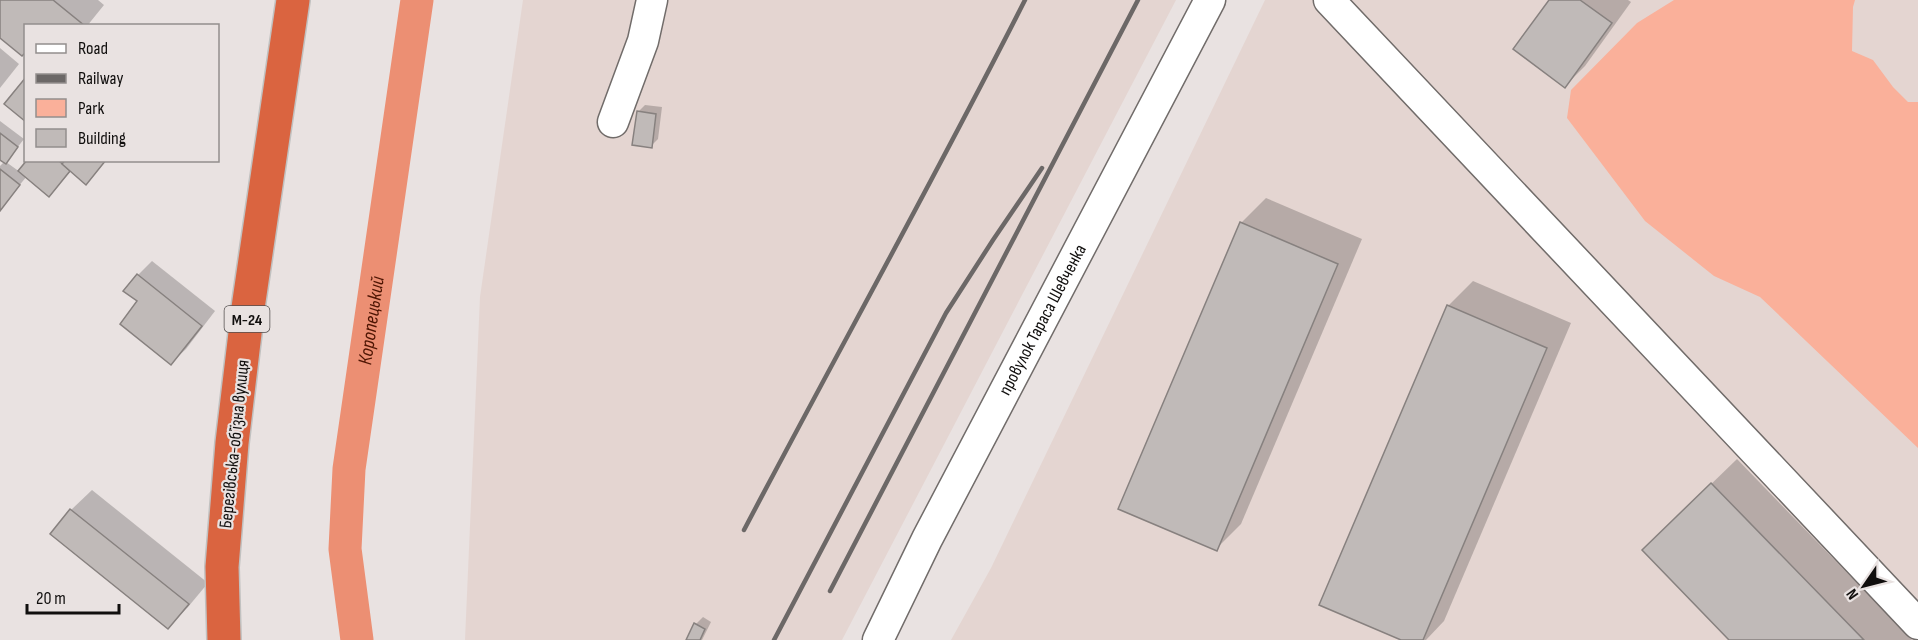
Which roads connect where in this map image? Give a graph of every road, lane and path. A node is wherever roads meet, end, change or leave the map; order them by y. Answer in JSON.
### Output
{"nodes":[{"id":1,"x":294,"y":0,"type":"edge"},
{"id":2,"x":652,"y":0,"type":"edge"},
{"id":3,"x":1210,"y":0,"type":"edge"},
{"id":4,"x":1329,"y":0,"type":"edge"},
{"id":5,"x":613,"y":123,"type":"dead end"},
{"id":6,"x":1918,"y":624,"type":"edge"},
{"id":7,"x":224,"y":640,"type":"edge"},
{"id":8,"x":878,"y":640,"type":"edge"}],
"edges":[{"from":1,"to":7,"type":"highway","name":"Берегівська-обʼїзна вулиця","number":"М-24"},
{"from":2,"to":5,"type":"street"},
{"from":3,"to":8,"type":"street","name":"провулок Тараса Шевченка"},
{"from":4,"to":6,"type":"street"}]}
